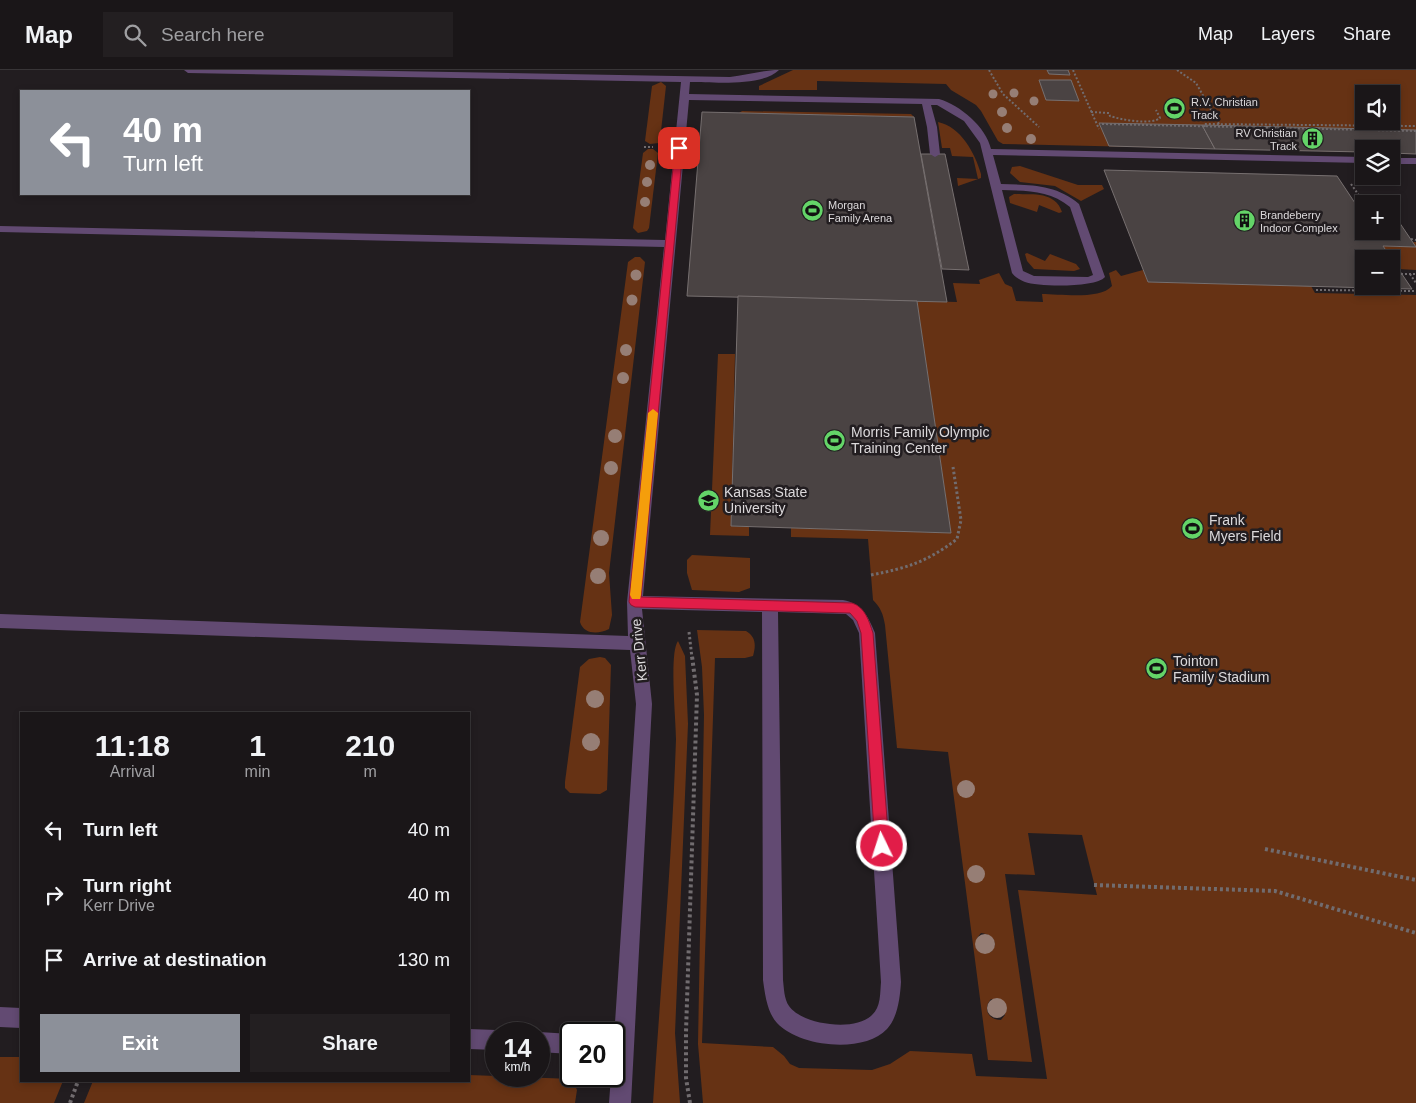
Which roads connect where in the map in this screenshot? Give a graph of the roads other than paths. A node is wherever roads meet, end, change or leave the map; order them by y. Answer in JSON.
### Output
{"nodes":[{"id":1,"x":188,"y":70,"type":"edge"},
{"id":2,"x":774,"y":70,"type":"edge"},
{"id":3,"x":686,"y":79,"type":"junction"},
{"id":4,"x":684,"y":97,"type":"junction"},
{"id":5,"x":926,"y":102,"type":"junction"},
{"id":6,"x":987,"y":152,"type":"junction"},
{"id":7,"x":935,"y":154,"type":"dead end"},
{"id":8,"x":1355,"y":160,"type":"edge"},
{"id":9,"x":1400,"y":161,"type":"edge"},
{"id":10,"x":1416,"y":161,"type":"edge"},
{"id":11,"x":997,"y":187,"type":"junction"},
{"id":12,"x":0,"y":229,"type":"edge"},
{"id":13,"x":670,"y":244,"type":"junction"},
{"id":14,"x":635,"y":602,"type":"junction"},
{"id":15,"x":770,"y":605,"type":"junction"},
{"id":16,"x":0,"y":621,"type":"edge"},
{"id":17,"x":637,"y":643,"type":"junction"},
{"id":18,"x":0,"y":1017,"type":"edge"},
{"id":19,"x":20,"y":1018,"type":"edge"},
{"id":20,"x":621,"y":1022,"type":"edge"},
{"id":21,"x":470,"y":1038,"type":"edge"},
{"id":22,"x":485,"y":1039,"type":"edge"},
{"id":23,"x":620,"y":1087,"type":"edge"},
{"id":24,"x":620,"y":1103,"type":"edge"}],
"edges":[{"from":1,"to":3,"type":"lane"},
{"from":2,"to":3,"type":"lane"},
{"from":3,"to":4,"type":"lane","name":"Kerr Drive"},
{"from":4,"to":5,"type":"lane"},
{"from":4,"to":13,"type":"lane","name":"Kerr Drive"},
{"from":5,"to":6,"type":"lane"},
{"from":5,"to":7,"type":"lane"},
{"from":6,"to":8,"type":"lane"},
{"from":6,"to":11,"type":"lane"},
{"from":9,"to":10,"type":"lane"},
{"from":11,"to":11,"type":"lane"},
{"from":12,"to":13,"type":"lane"},
{"from":13,"to":14,"type":"lane","name":"Kerr Drive"},
{"from":14,"to":15,"type":"lane"},
{"from":14,"to":17,"type":"lane","name":"Kerr Drive"},
{"from":15,"to":15,"type":"lane"},
{"from":16,"to":17,"type":"lane"},
{"from":17,"to":20,"type":"lane","name":"Kerr Drive"},
{"from":18,"to":19,"type":"lane"},
{"from":21,"to":22,"type":"lane"},
{"from":23,"to":24,"type":"lane","name":"Kerr Drive"}]}
